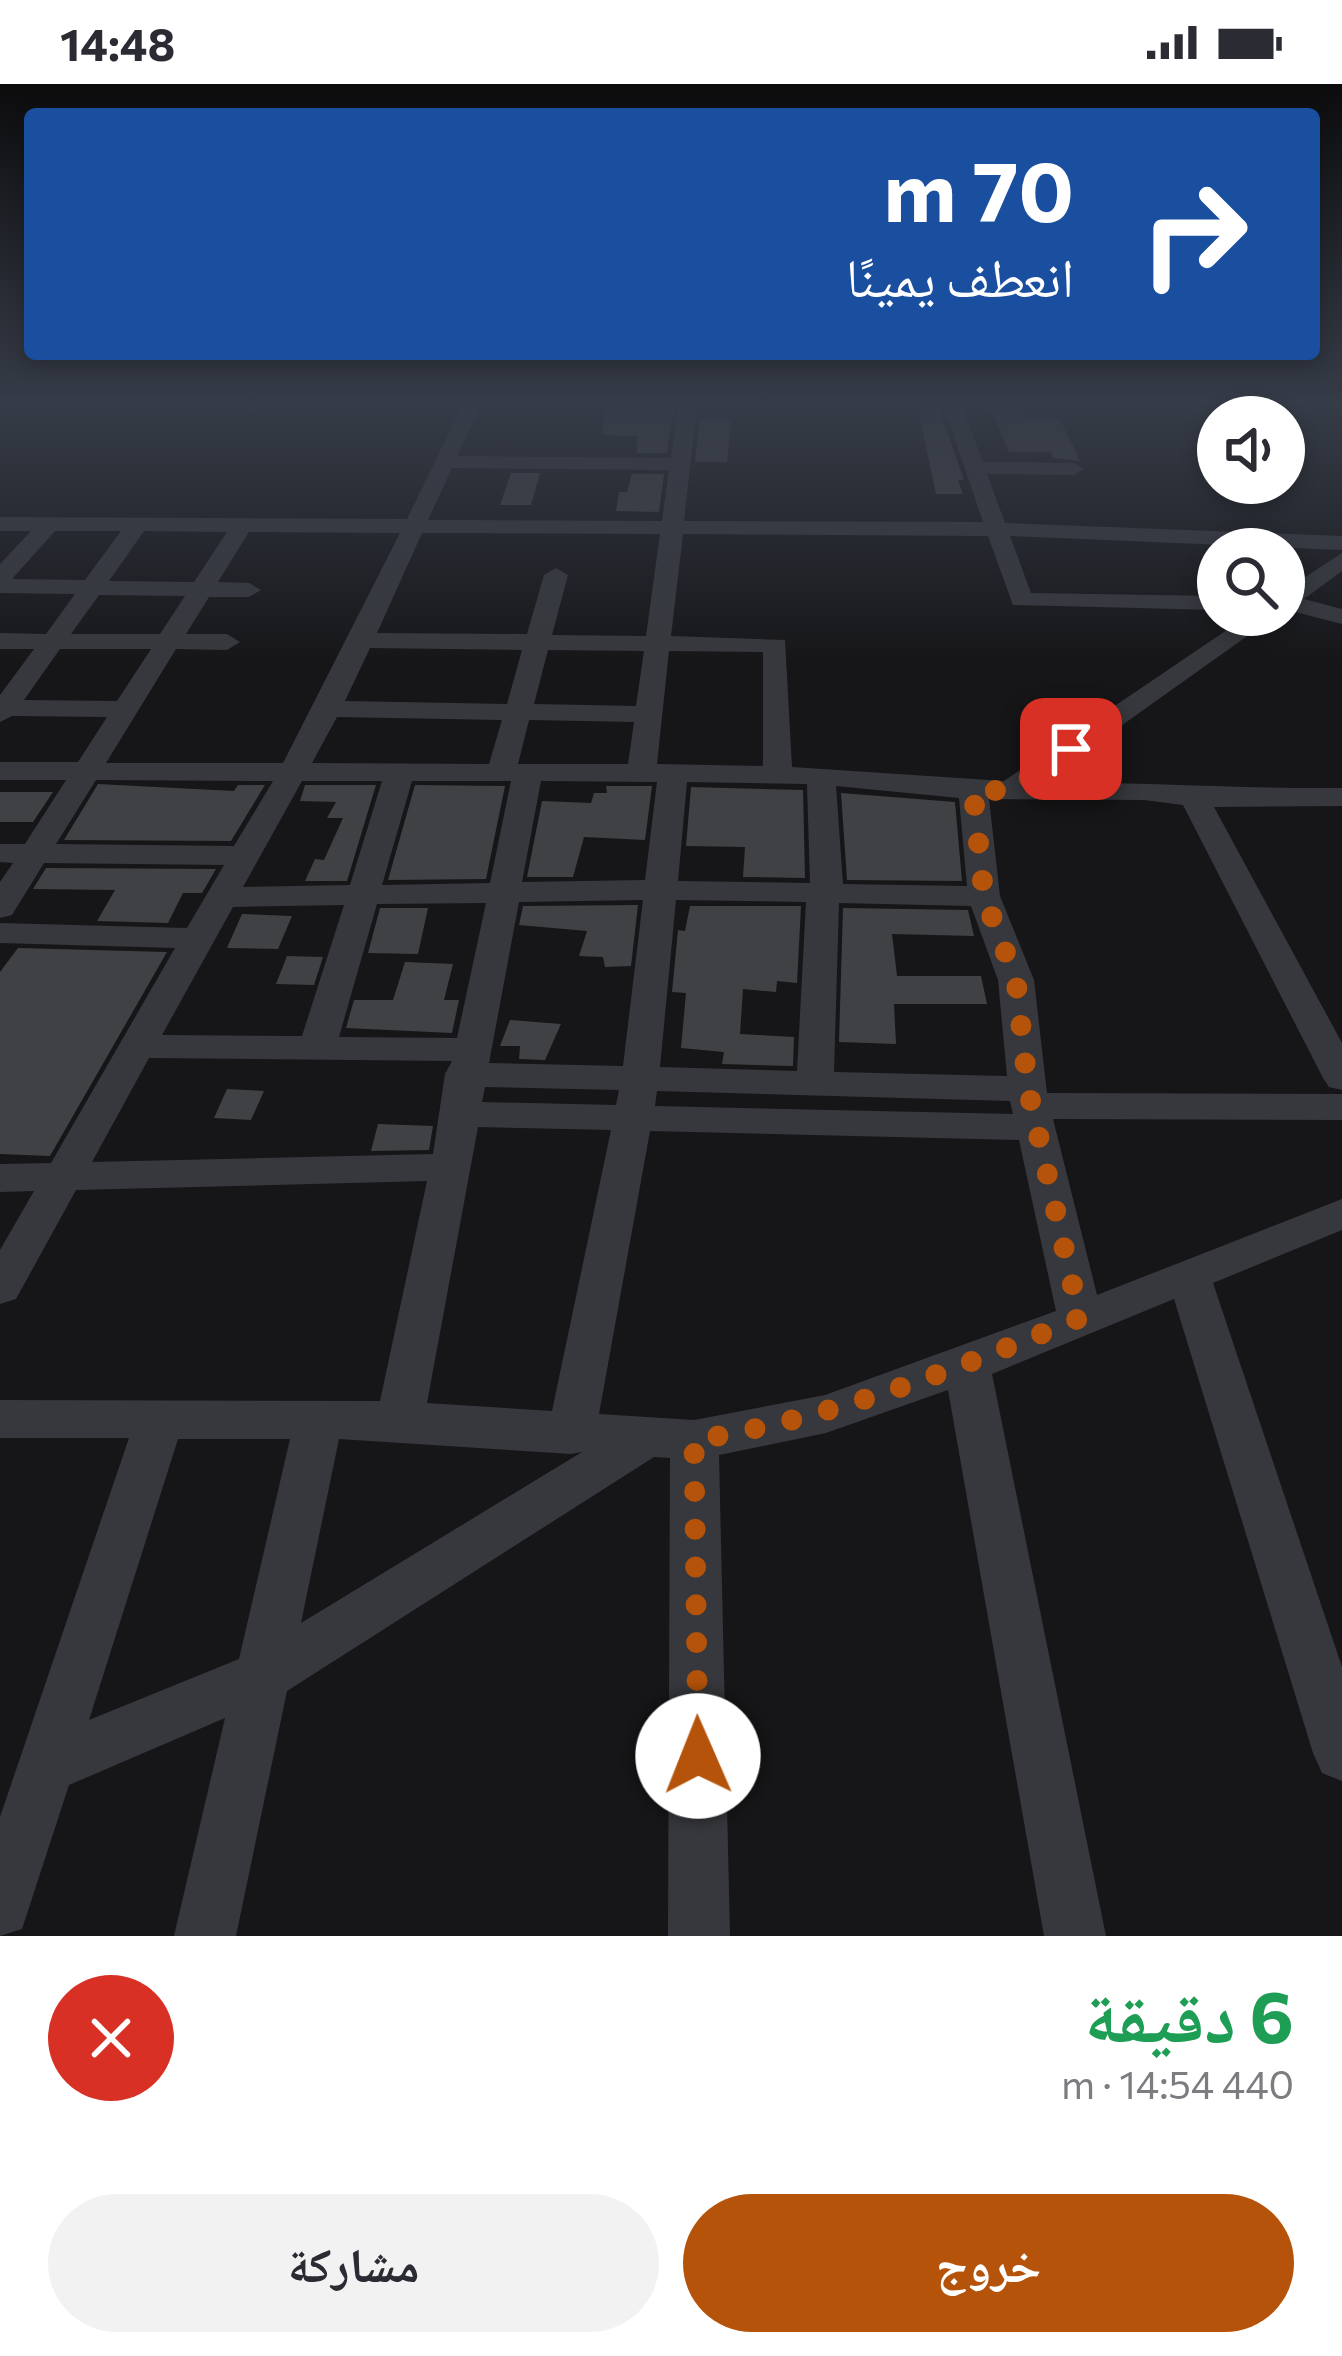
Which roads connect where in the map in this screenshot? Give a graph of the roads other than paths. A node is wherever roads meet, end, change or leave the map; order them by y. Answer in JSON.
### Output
{"nodes":[{"id":1,"x":428,"y":490,"type":"edge"},
{"id":2,"x":676,"y":490,"type":"edge"},
{"id":3,"x":981,"y":490,"type":"edge"},
{"id":4,"x":0,"y":524,"type":"edge"},
{"id":5,"x":49,"y":524,"type":"junction"},
{"id":6,"x":138,"y":524,"type":"junction"},
{"id":7,"x":242,"y":525,"type":"junction"},
{"id":8,"x":412,"y":525,"type":"junction"},
{"id":9,"x":674,"y":526,"type":"junction"},
{"id":10,"x":994,"y":529,"type":"junction"},
{"id":11,"x":1342,"y":544,"type":"edge"},
{"id":12,"x":1342,"y":560,"type":"edge"},
{"id":13,"x":556,"y":575,"type":"dead end"},
{"id":14,"x":0,"y":582,"type":"edge"},
{"id":15,"x":1305,"y":587,"type":"edge"},
{"id":16,"x":94,"y":588,"type":"junction"},
{"id":17,"x":199,"y":589,"type":"junction"},
{"id":18,"x":249,"y":590,"type":"dead end"},
{"id":19,"x":1197,"y":603,"type":"edge"},
{"id":20,"x":1305,"y":607,"type":"edge"},
{"id":21,"x":1342,"y":617,"type":"edge"},
{"id":22,"x":1232,"y":636,"type":"edge"},
{"id":23,"x":358,"y":640,"type":"junction"},
{"id":24,"x":0,"y":641,"type":"edge"},
{"id":25,"x":54,"y":641,"type":"junction"},
{"id":26,"x":166,"y":642,"type":"junction"},
{"id":27,"x":227,"y":642,"type":"dead end"},
{"id":28,"x":536,"y":642,"type":"junction"},
{"id":29,"x":654,"y":644,"type":"junction"},
{"id":30,"x":123,"y":709,"type":"junction"},
{"id":31,"x":2,"y":710,"type":"edge"},
{"id":32,"x":328,"y":710,"type":"junction"},
{"id":33,"x":518,"y":712,"type":"junction"},
{"id":34,"x":647,"y":714,"type":"junction"},
{"id":35,"x":295,"y":770,"type":"junction"},
{"id":36,"x":0,"y":771,"type":"edge"},
{"id":37,"x":400,"y":771,"type":"junction"},
{"id":38,"x":514,"y":772,"type":"junction"},
{"id":39,"x":657,"y":773,"type":"junction"},
{"id":40,"x":82,"y":774,"type":"junction"},
{"id":41,"x":821,"y":776,"type":"junction"},
{"id":42,"x":778,"y":777,"type":"junction"},
{"id":43,"x":991,"y":790,"type":"junction"},
{"id":44,"x":1342,"y":797,"type":"edge"},
{"id":45,"x":1194,"y":798,"type":"junction"},
{"id":46,"x":0,"y":853,"type":"edge"},
{"id":47,"x":34,"y":854,"type":"junction"},
{"id":48,"x":245,"y":856,"type":"junction"},
{"id":49,"x":660,"y":890,"type":"junction"},
{"id":50,"x":506,"y":892,"type":"junction"},
{"id":51,"x":368,"y":894,"type":"junction"},
{"id":52,"x":825,"y":894,"type":"junction"},
{"id":53,"x":984,"y":896,"type":"junction"},
{"id":54,"x":223,"y":897,"type":"junction"},
{"id":55,"x":0,"y":908,"type":"edge"},
{"id":56,"x":0,"y":933,"type":"edge"},
{"id":57,"x":199,"y":939,"type":"junction"},
{"id":58,"x":141,"y":1046,"type":"junction"},
{"id":59,"x":318,"y":1046,"type":"junction"},
{"id":60,"x":470,"y":1062,"type":"junction"},
{"id":61,"x":1342,"y":1078,"type":"edge"},
{"id":62,"x":815,"y":1084,"type":"junction"},
{"id":63,"x":634,"y":1099,"type":"junction"},
{"id":64,"x":1342,"y":1107,"type":"edge"},
{"id":65,"x":1032,"y":1108,"type":"junction"},
{"id":66,"x":460,"y":1114,"type":"junction"},
{"id":67,"x":450,"y":1167,"type":"junction"},
{"id":68,"x":0,"y":1178,"type":"edge"},
{"id":69,"x":63,"y":1180,"type":"junction"},
{"id":70,"x":1342,"y":1214,"type":"edge"},
{"id":71,"x":1189,"y":1276,"type":"junction"},
{"id":72,"x":0,"y":1288,"type":"edge"},
{"id":73,"x":1080,"y":1318,"type":"junction"},
{"id":74,"x":967,"y":1365,"type":"junction"},
{"id":75,"x":161,"y":1416,"type":"junction"},
{"id":76,"x":0,"y":1419,"type":"edge"},
{"id":77,"x":400,"y":1420,"type":"junction"},
{"id":78,"x":318,"y":1424,"type":"junction"},
{"id":79,"x":571,"y":1436,"type":"junction"},
{"id":80,"x":669,"y":1439,"type":"junction"},
{"id":81,"x":264,"y":1675,"type":"junction"},
{"id":82,"x":1342,"y":1753,"type":"edge"},
{"id":83,"x":49,"y":1765,"type":"junction"},
{"id":84,"x":0,"y":1907,"type":"edge"},
{"id":85,"x":206,"y":1936,"type":"edge"},
{"id":86,"x":699,"y":1936,"type":"edge"},
{"id":87,"x":1076,"y":1936,"type":"edge"}],
"edges":[{"from":1,"to":8,"type":"street"},
{"from":2,"to":9,"type":"street"},
{"from":3,"to":10,"type":"street"},
{"from":4,"to":5,"type":"street"},
{"from":5,"to":6,"type":"street"},
{"from":5,"to":14,"type":"street"},
{"from":6,"to":7,"type":"street"},
{"from":6,"to":16,"type":"street"},
{"from":7,"to":8,"type":"street"},
{"from":7,"to":17,"type":"street"},
{"from":8,"to":9,"type":"street"},
{"from":8,"to":23,"type":"street"},
{"from":9,"to":10,"type":"street"},
{"from":9,"to":29,"type":"street"},
{"from":10,"to":11,"type":"street"},
{"from":10,"to":19,"type":"street"},
{"from":12,"to":15,"type":"street"},
{"from":13,"to":28,"type":"street"},
{"from":14,"to":16,"type":"street"},
{"from":16,"to":17,"type":"street"},
{"from":16,"to":25,"type":"street"},
{"from":17,"to":18,"type":"street"},
{"from":17,"to":26,"type":"street"},
{"from":20,"to":21,"type":"street"},
{"from":22,"to":43,"type":"street"},
{"from":23,"to":28,"type":"street"},
{"from":23,"to":32,"type":"street"},
{"from":24,"to":25,"type":"street"},
{"from":25,"to":26,"type":"street"},
{"from":25,"to":31,"type":"street"},
{"from":26,"to":27,"type":"street"},
{"from":26,"to":30,"type":"street"},
{"from":28,"to":29,"type":"street"},
{"from":28,"to":33,"type":"street"},
{"from":29,"to":34,"type":"street"},
{"from":29,"to":42,"type":"street"},
{"from":30,"to":31,"type":"street"},
{"from":30,"to":40,"type":"street"},
{"from":32,"to":33,"type":"street"},
{"from":32,"to":35,"type":"street"},
{"from":33,"to":34,"type":"street"},
{"from":33,"to":38,"type":"street"},
{"from":34,"to":39,"type":"street"},
{"from":35,"to":37,"type":"street"},
{"from":35,"to":40,"type":"street"},
{"from":35,"to":48,"type":"street"},
{"from":36,"to":40,"type":"street"},
{"from":37,"to":38,"type":"street"},
{"from":37,"to":51,"type":"street"},
{"from":38,"to":39,"type":"street"},
{"from":38,"to":50,"type":"street"},
{"from":39,"to":42,"type":"street"},
{"from":39,"to":49,"type":"street"},
{"from":40,"to":47,"type":"street"},
{"from":41,"to":42,"type":"street"},
{"from":41,"to":43,"type":"street"},
{"from":41,"to":52,"type":"street"},
{"from":43,"to":45,"type":"street"},
{"from":43,"to":53,"type":"street"},
{"from":44,"to":45,"type":"street"},
{"from":45,"to":61,"type":"street"},
{"from":46,"to":47,"type":"street"},
{"from":47,"to":48,"type":"street"},
{"from":47,"to":55,"type":"street"},
{"from":48,"to":54,"type":"street"},
{"from":49,"to":50,"type":"street"},
{"from":49,"to":52,"type":"street"},
{"from":49,"to":63,"type":"street"},
{"from":50,"to":51,"type":"street"},
{"from":50,"to":60,"type":"street"},
{"from":51,"to":54,"type":"street"},
{"from":51,"to":59,"type":"street"},
{"from":52,"to":53,"type":"street"},
{"from":52,"to":62,"type":"street"},
{"from":53,"to":65,"type":"street"},
{"from":54,"to":57,"type":"street"},
{"from":56,"to":57,"type":"street"},
{"from":57,"to":58,"type":"street"},
{"from":58,"to":59,"type":"street"},
{"from":58,"to":69,"type":"street"},
{"from":59,"to":60,"type":"street"},
{"from":60,"to":63,"type":"street"},
{"from":60,"to":66,"type":"street"},
{"from":62,"to":63,"type":"street"},
{"from":62,"to":65,"type":"street"},
{"from":63,"to":65,"type":"street"},
{"from":63,"to":66,"type":"street"},
{"from":63,"to":79,"type":"street"},
{"from":64,"to":65,"type":"street"},
{"from":65,"to":73,"type":"street"},
{"from":66,"to":67,"type":"street"},
{"from":67,"to":69,"type":"street"},
{"from":67,"to":77,"type":"street"},
{"from":68,"to":69,"type":"street"},
{"from":69,"to":72,"type":"street"},
{"from":70,"to":71,"type":"street"},
{"from":71,"to":73,"type":"street"},
{"from":71,"to":82,"type":"street"},
{"from":73,"to":74,"type":"street"},
{"from":74,"to":80,"type":"street"},
{"from":74,"to":87,"type":"street"},
{"from":75,"to":76,"type":"street"},
{"from":75,"to":78,"type":"street"},
{"from":75,"to":83,"type":"street"},
{"from":77,"to":78,"type":"street"},
{"from":77,"to":79,"type":"street"},
{"from":78,"to":81,"type":"street"},
{"from":79,"to":80,"type":"street"},
{"from":80,"to":81,"type":"street"},
{"from":80,"to":86,"type":"street"},
{"from":81,"to":83,"type":"street"},
{"from":81,"to":85,"type":"street"},
{"from":83,"to":84,"type":"street"}]}
